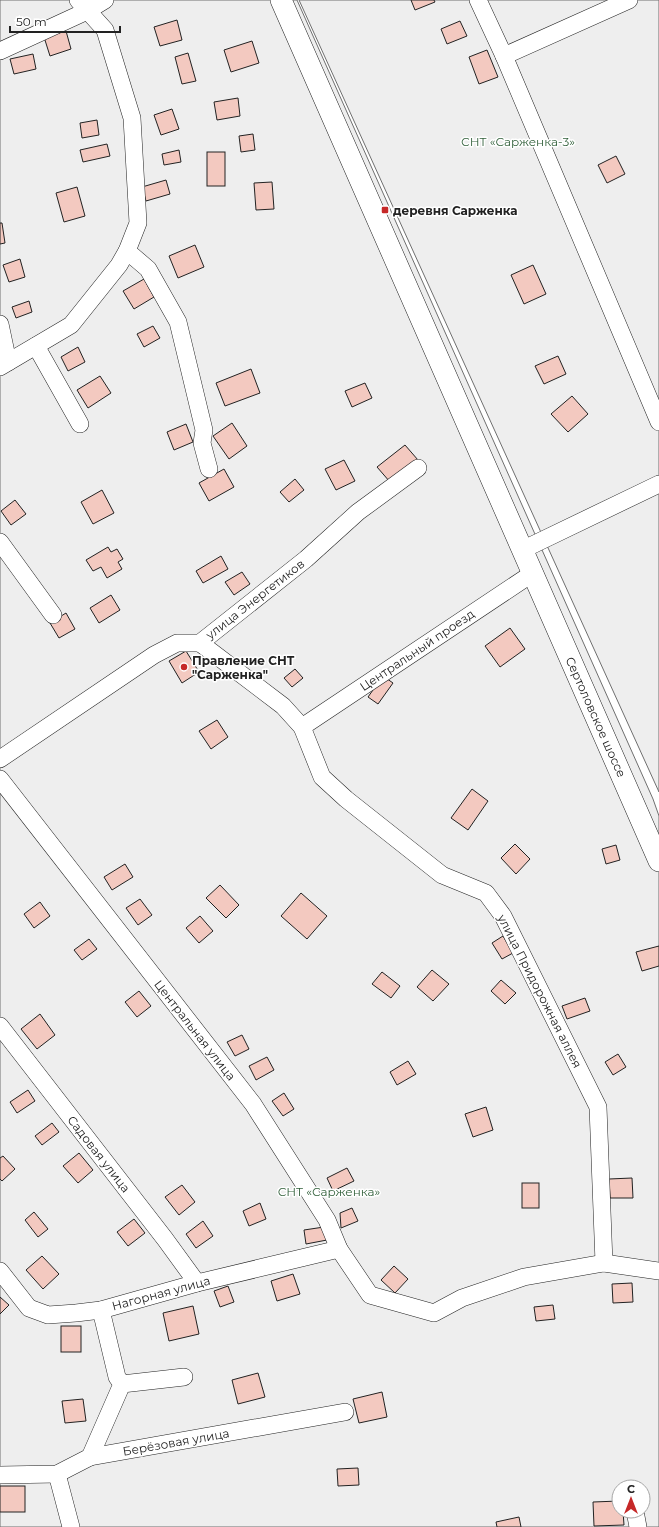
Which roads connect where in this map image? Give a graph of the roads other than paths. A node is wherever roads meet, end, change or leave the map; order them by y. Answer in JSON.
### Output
{"nodes":[{"id":1,"x":105,"y":0,"type":"edge"},
{"id":2,"x":281,"y":0,"type":"edge"},
{"id":3,"x":478,"y":0,"type":"edge"},
{"id":4,"x":629,"y":0,"type":"edge"},
{"id":5,"x":83,"y":5,"type":"edge"},
{"id":6,"x":0,"y":51,"type":"edge"},
{"id":7,"x":504,"y":56,"type":"junction"},
{"id":8,"x":127,"y":251,"type":"junction"},
{"id":9,"x":0,"y":324,"type":"edge"},
{"id":10,"x":36,"y":346,"type":"junction"},
{"id":11,"x":4,"y":364,"type":"edge"},
{"id":12,"x":659,"y":422,"type":"edge"},
{"id":13,"x":80,"y":424,"type":"dead end"},
{"id":14,"x":418,"y":468,"type":"dead end"},
{"id":15,"x":209,"y":469,"type":"dead end"},
{"id":16,"x":659,"y":484,"type":"edge"},
{"id":17,"x":0,"y":542,"type":"edge"},
{"id":18,"x":522,"y":550,"type":"junction"},
{"id":19,"x":532,"y":573,"type":"junction"},
{"id":20,"x":53,"y":615,"type":"dead end"},
{"id":21,"x":200,"y":643,"type":"junction"},
{"id":22,"x":302,"y":727,"type":"junction"},
{"id":23,"x":0,"y":759,"type":"edge"},
{"id":24,"x":0,"y":779,"type":"edge"},
{"id":25,"x":659,"y":860,"type":"edge"},
{"id":26,"x":0,"y":1026,"type":"edge"},
{"id":27,"x":339,"y":1249,"type":"junction"},
{"id":28,"x":604,"y":1263,"type":"junction"},
{"id":29,"x":0,"y":1271,"type":"edge"},
{"id":30,"x":659,"y":1271,"type":"edge"},
{"id":31,"x":197,"y":1283,"type":"junction"},
{"id":32,"x":101,"y":1310,"type":"junction"},
{"id":33,"x":184,"y":1376,"type":"dead end"},
{"id":34,"x":122,"y":1384,"type":"junction"},
{"id":35,"x":345,"y":1412,"type":"dead end"},
{"id":36,"x":90,"y":1457,"type":"junction"},
{"id":37,"x":3,"y":1473,"type":"edge"},
{"id":38,"x":57,"y":1474,"type":"junction"},
{"id":39,"x":71,"y":1527,"type":"edge"}],
"edges":[{"from":1,"to":5,"type":"street"},
{"from":2,"to":18,"type":"main road","name":"Сертоловское шоссе"},
{"from":3,"to":7,"type":"street"},
{"from":4,"to":7,"type":"street"},
{"from":5,"to":6,"type":"street"},
{"from":5,"to":8,"type":"street"},
{"from":7,"to":12,"type":"street"},
{"from":8,"to":10,"type":"street"},
{"from":8,"to":15,"type":"street"},
{"from":9,"to":11,"type":"street"},
{"from":10,"to":11,"type":"street"},
{"from":10,"to":13,"type":"street"},
{"from":14,"to":21,"type":"street","name":"улица Энергетиков"},
{"from":16,"to":18,"type":"street"},
{"from":17,"to":20,"type":"street"},
{"from":18,"to":19,"type":"main road","name":"Сертоловское шоссе"},
{"from":19,"to":22,"type":"street","name":"Центральный проезд"},
{"from":19,"to":25,"type":"main road","name":"Сертоловское шоссе"},
{"from":21,"to":22,"type":"street","name":"улица Придорожная аллея"},
{"from":21,"to":23,"type":"street","name":"улица Энергетиков"},
{"from":22,"to":28,"type":"street","name":"улица Придорожная аллея"},
{"from":24,"to":27,"type":"street","name":"Центральная улица"},
{"from":26,"to":31,"type":"street","name":"Садовая улица"},
{"from":27,"to":28,"type":"street","name":"Центральная улица"},
{"from":27,"to":31,"type":"street","name":"Нагорная улица"},
{"from":28,"to":30,"type":"street"},
{"from":29,"to":32,"type":"street","name":"Нагорная улица"},
{"from":31,"to":32,"type":"street","name":"Нагорная улица"},
{"from":32,"to":34,"type":"street"},
{"from":33,"to":34,"type":"street"},
{"from":34,"to":36,"type":"street"},
{"from":35,"to":36,"type":"street","name":"Берёзовая улица"},
{"from":36,"to":38,"type":"street","name":"Берёзовая улица"},
{"from":37,"to":38,"type":"street","name":"Берёзовая улица"},
{"from":38,"to":39,"type":"street"}]}
